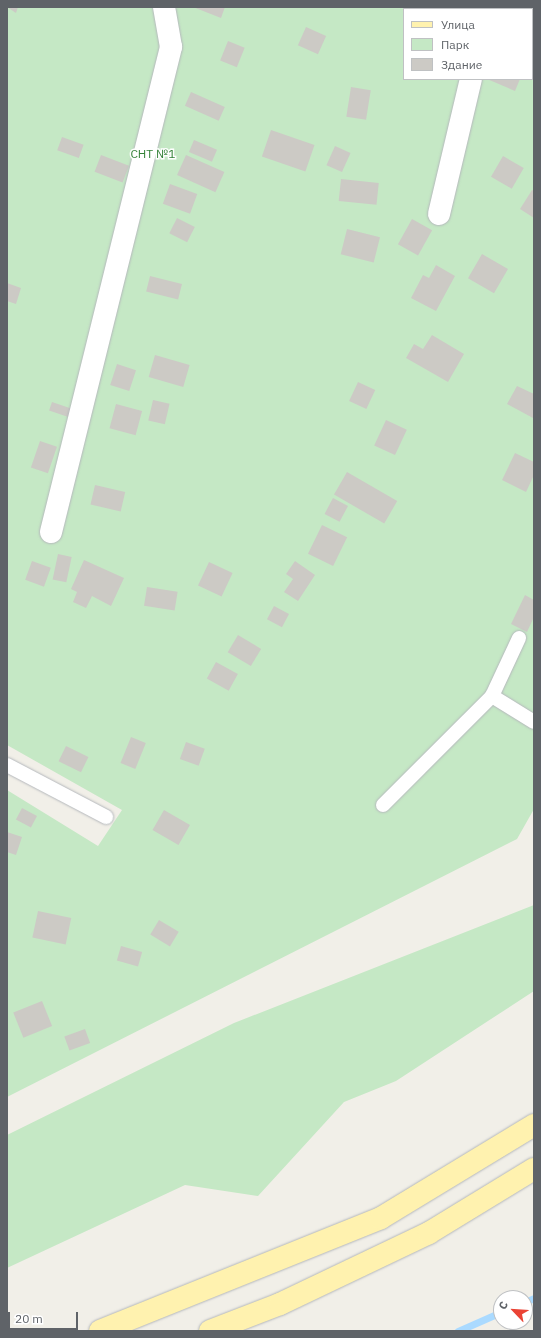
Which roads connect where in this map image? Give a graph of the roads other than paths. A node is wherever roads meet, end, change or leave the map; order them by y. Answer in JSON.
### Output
{"nodes":[{"id":1,"x":164,"y":7,"type":"edge"},
{"id":2,"x":471,"y":80,"type":"edge"},
{"id":3,"x":439,"y":214,"type":"dead end"},
{"id":4,"x":51,"y":532,"type":"dead end"},
{"id":5,"x":520,"y":638,"type":"dead end"},
{"id":6,"x":492,"y":696,"type":"junction"},
{"id":7,"x":534,"y":722,"type":"edge"},
{"id":8,"x":7,"y":765,"type":"edge"},
{"id":9,"x":383,"y":805,"type":"dead end"},
{"id":10,"x":106,"y":817,"type":"dead end"},
{"id":11,"x":534,"y":1125,"type":"edge"},
{"id":12,"x":534,"y":1169,"type":"edge"},
{"id":13,"x":100,"y":1331,"type":"edge"},
{"id":14,"x":210,"y":1331,"type":"edge"}],
"edges":[{"from":1,"to":4,"type":"street"},
{"from":2,"to":3,"type":"street"},
{"from":5,"to":6,"type":"lane"},
{"from":6,"to":7,"type":"lane"},
{"from":6,"to":9,"type":"lane"},
{"from":8,"to":10,"type":"lane"},
{"from":11,"to":13,"type":"main road"},
{"from":12,"to":14,"type":"main road"}]}
